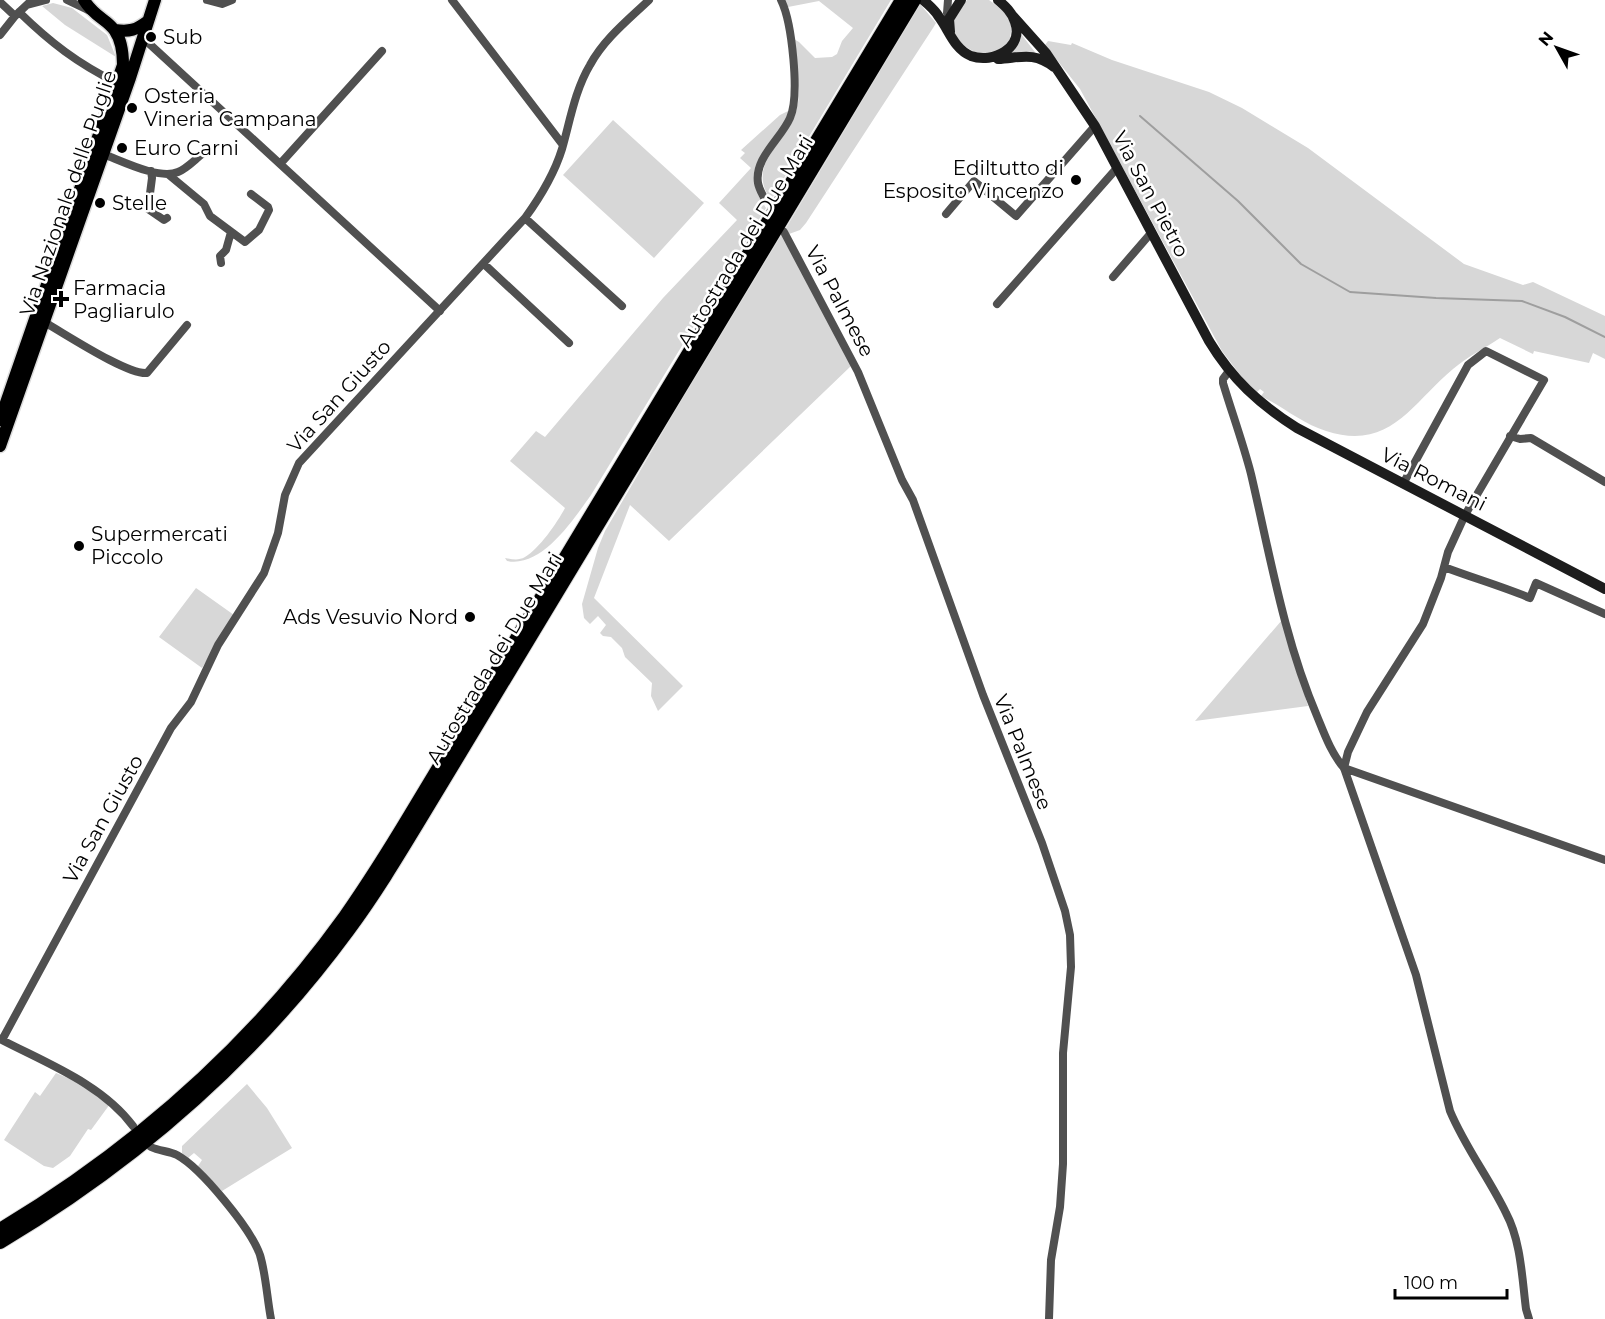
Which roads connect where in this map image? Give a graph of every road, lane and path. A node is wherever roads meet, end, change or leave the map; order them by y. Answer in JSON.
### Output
{"nodes":[{"id":1,"x":12,"y":0,"type":"edge"},
{"id":2,"x":46,"y":0,"type":"edge"},
{"id":3,"x":67,"y":0,"type":"edge"},
{"id":4,"x":155,"y":0,"type":"edge"},
{"id":5,"x":207,"y":0,"type":"edge"},
{"id":6,"x":232,"y":0,"type":"edge"},
{"id":7,"x":452,"y":0,"type":"edge"},
{"id":8,"x":649,"y":0,"type":"edge"},
{"id":9,"x":781,"y":0,"type":"edge"},
{"id":10,"x":914,"y":0,"type":"edge"},
{"id":11,"x":923,"y":0,"type":"edge"},
{"id":12,"x":948,"y":0,"type":"edge"},
{"id":13,"x":961,"y":0,"type":"edge"},
{"id":14,"x":998,"y":0,"type":"edge"},
{"id":15,"x":29,"y":3,"type":"edge"},
{"id":16,"x":3,"y":4,"type":"edge"},
{"id":17,"x":88,"y":6,"type":"edge"},
{"id":18,"x":900,"y":9,"type":"edge"},
{"id":19,"x":17,"y":14,"type":"junction"},
{"id":20,"x":1012,"y":15,"type":"junction"},
{"id":21,"x":949,"y":19,"type":"junction"},
{"id":22,"x":148,"y":21,"type":"junction"},
{"id":23,"x":115,"y":30,"type":"junction"},
{"id":24,"x":0,"y":35,"type":"edge"},
{"id":25,"x":950,"y":35,"type":"junction"},
{"id":26,"x":142,"y":38,"type":"junction"},
{"id":27,"x":382,"y":51,"type":"dead end"},
{"id":28,"x":993,"y":58,"type":"junction"},
{"id":29,"x":1056,"y":69,"type":"junction"},
{"id":30,"x":117,"y":83,"type":"junction"},
{"id":31,"x":1095,"y":126,"type":"junction"},
{"id":32,"x":563,"y":145,"type":"junction"},
{"id":33,"x":205,"y":152,"type":"dead end"},
{"id":34,"x":103,"y":154,"type":"junction"},
{"id":35,"x":280,"y":164,"type":"junction"},
{"id":36,"x":1117,"y":168,"type":"junction"},
{"id":37,"x":151,"y":171,"type":"junction"},
{"id":38,"x":169,"y":175,"type":"junction"},
{"id":39,"x":251,"y":194,"type":"dead end"},
{"id":40,"x":765,"y":200,"type":"dead end"},
{"id":41,"x":945,"y":214,"type":"dead end"},
{"id":42,"x":167,"y":218,"type":"dead end"},
{"id":43,"x":525,"y":218,"type":"junction"},
{"id":44,"x":231,"y":232,"type":"junction"},
{"id":45,"x":784,"y":232,"type":"dead end"},
{"id":46,"x":1151,"y":233,"type":"junction"},
{"id":47,"x":221,"y":263,"type":"dead end"},
{"id":48,"x":484,"y":264,"type":"junction"},
{"id":49,"x":1113,"y":277,"type":"dead end"},
{"id":50,"x":997,"y":304,"type":"dead end"},
{"id":51,"x":622,"y":306,"type":"dead end"},
{"id":52,"x":440,"y":311,"type":"junction"},
{"id":53,"x":44,"y":322,"type":"junction"},
{"id":54,"x":187,"y":325,"type":"dead end"},
{"id":55,"x":569,"y":343,"type":"dead end"},
{"id":56,"x":1229,"y":371,"type":"junction"},
{"id":57,"x":1251,"y":394,"type":"joint"},
{"id":58,"x":0,"y":420,"type":"edge"},
{"id":59,"x":1510,"y":436,"type":"junction"},
{"id":60,"x":0,"y":446,"type":"edge"},
{"id":61,"x":1605,"y":482,"type":"edge"},
{"id":62,"x":1402,"y":484,"type":"junction"},
{"id":63,"x":1466,"y":515,"type":"junction"},
{"id":64,"x":1444,"y":567,"type":"junction"},
{"id":65,"x":1605,"y":590,"type":"edge"},
{"id":66,"x":1605,"y":614,"type":"edge"},
{"id":67,"x":1344,"y":768,"type":"junction"},
{"id":68,"x":1605,"y":860,"type":"edge"},
{"id":69,"x":1,"y":1040,"type":"edge"},
{"id":70,"x":134,"y":1126,"type":"dead end"},
{"id":71,"x":151,"y":1147,"type":"dead end"},
{"id":72,"x":0,"y":1230,"type":"edge"},
{"id":73,"x":0,"y":1242,"type":"edge"},
{"id":74,"x":271,"y":1319,"type":"edge"},
{"id":75,"x":1049,"y":1319,"type":"edge"},
{"id":76,"x":1529,"y":1319,"type":"edge"}],
"edges":[{"from":1,"to":16,"type":"street"},
{"from":2,"to":15,"type":"street"},
{"from":3,"to":17,"type":"street"},
{"from":4,"to":22,"type":"main road","name":"Via Nazionale delle Puglie"},
{"from":5,"to":6,"type":"street"},
{"from":7,"to":32,"type":"street"},
{"from":8,"to":32,"type":"street","name":"Via San Giusto"},
{"from":9,"to":40,"type":"street"},
{"from":10,"to":18,"type":"highway","name":"Autostrada dei Due Mari"},
{"from":11,"to":25,"type":"street"},
{"from":12,"to":21,"type":"street"},
{"from":13,"to":21,"type":"street"},
{"from":14,"to":20,"type":"street","name":"Via San Pietro"},
{"from":15,"to":19,"type":"street"},
{"from":16,"to":19,"type":"street"},
{"from":17,"to":23,"type":"main road"},
{"from":18,"to":72,"type":"highway","name":"Autostrada dei Due Mari"},
{"from":18,"to":73,"type":"highway","name":"Autostrada dei Due Mari"},
{"from":19,"to":24,"type":"street"},
{"from":19,"to":30,"type":"street"},
{"from":20,"to":28,"type":"street"},
{"from":20,"to":29,"type":"street","name":"Via San Pietro"},
{"from":21,"to":25,"type":"street"},
{"from":22,"to":23,"type":"main road"},
{"from":22,"to":26,"type":"main road","name":"Via Nazionale delle Puglie"},
{"from":23,"to":30,"type":"main road","name":"Via Nazionale delle Puglie"},
{"from":25,"to":28,"type":"street"},
{"from":26,"to":34,"type":"main road","name":"Via Nazionale delle Puglie"},
{"from":26,"to":35,"type":"street"},
{"from":27,"to":35,"type":"street"},
{"from":28,"to":29,"type":"street"},
{"from":29,"to":31,"type":"street","name":"Via San Pietro"},
{"from":30,"to":58,"type":"main road","name":"Via Nazionale delle Puglie"},
{"from":31,"to":36,"type":"street","name":"Via San Pietro"},
{"from":31,"to":41,"type":"street"},
{"from":32,"to":43,"type":"street","name":"Via San Giusto"},
{"from":33,"to":38,"type":"street"},
{"from":34,"to":37,"type":"street"},
{"from":34,"to":53,"type":"main road","name":"Via Nazionale delle Puglie"},
{"from":35,"to":52,"type":"street"},
{"from":36,"to":46,"type":"street","name":"Via San Pietro"},
{"from":36,"to":50,"type":"street"},
{"from":37,"to":38,"type":"street"},
{"from":37,"to":42,"type":"street"},
{"from":38,"to":44,"type":"street"},
{"from":39,"to":44,"type":"street"},
{"from":43,"to":48,"type":"street","name":"Via San Giusto"},
{"from":43,"to":51,"type":"street"},
{"from":44,"to":47,"type":"street"},
{"from":45,"to":75,"type":"street","name":"Via Palmese"},
{"from":46,"to":49,"type":"street"},
{"from":46,"to":56,"type":"street","name":"Via San Pietro"},
{"from":48,"to":52,"type":"street","name":"Via San Giusto"},
{"from":48,"to":55,"type":"street"},
{"from":52,"to":69,"type":"street","name":"Via San Giusto"},
{"from":53,"to":54,"type":"street"},
{"from":53,"to":60,"type":"main road","name":"Via Nazionale delle Puglie"},
{"from":56,"to":57,"type":"street","name":"Via San Pietro"},
{"from":56,"to":67,"type":"street"},
{"from":57,"to":62,"type":"street","name":"Via Romani"},
{"from":59,"to":61,"type":"street"},
{"from":59,"to":62,"type":"street"},
{"from":59,"to":63,"type":"street"},
{"from":62,"to":63,"type":"street","name":"Via Romani"},
{"from":63,"to":64,"type":"street"},
{"from":63,"to":65,"type":"street","name":"Via Romani"},
{"from":64,"to":66,"type":"street"},
{"from":64,"to":67,"type":"street"},
{"from":67,"to":68,"type":"street"},
{"from":67,"to":76,"type":"street"},
{"from":69,"to":70,"type":"street"},
{"from":71,"to":74,"type":"street"}]}
